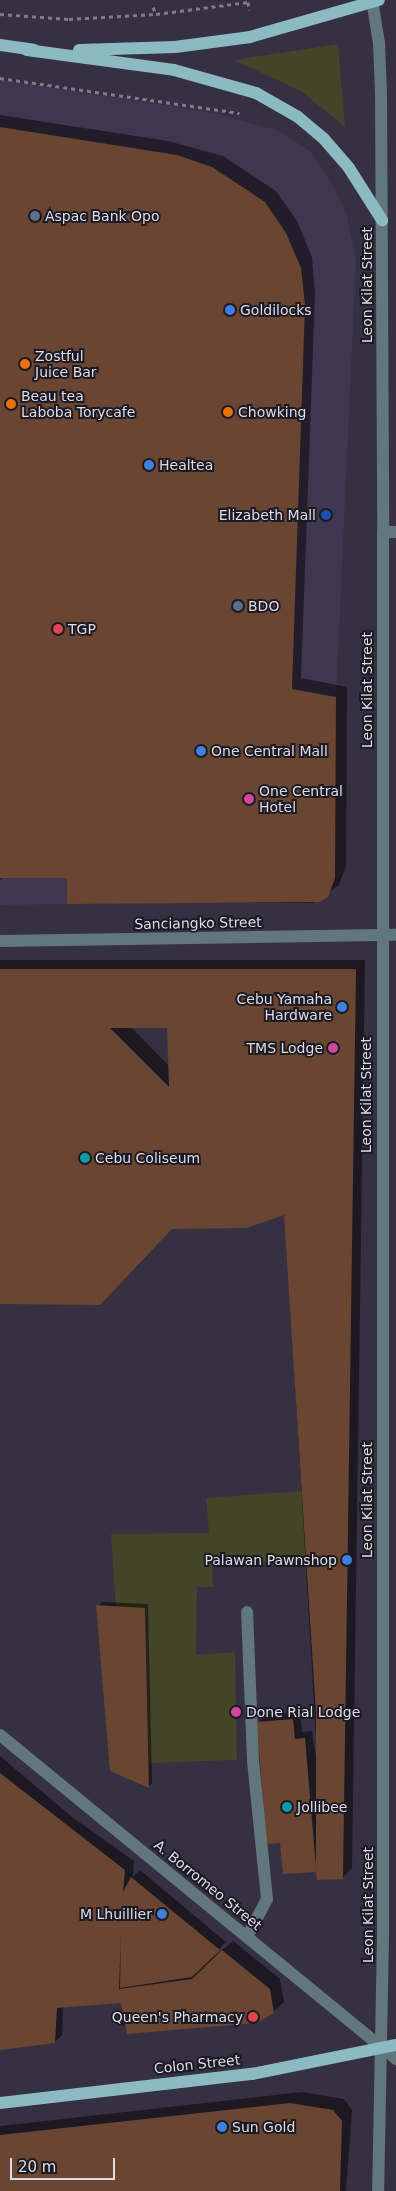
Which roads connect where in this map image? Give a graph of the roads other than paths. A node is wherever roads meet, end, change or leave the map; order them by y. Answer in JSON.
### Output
{"nodes":[{"id":1,"x":375,"y":2,"type":"edge"},
{"id":2,"x":0,"y":45,"type":"edge"},
{"id":3,"x":26,"y":50,"type":"junction"},
{"id":4,"x":382,"y":220,"type":"junction"},
{"id":5,"x":383,"y":532,"type":"junction"},
{"id":6,"x":396,"y":532,"type":"edge"},
{"id":7,"x":396,"y":934,"type":"edge"},
{"id":8,"x":381,"y":935,"type":"junction"},
{"id":9,"x":0,"y":941,"type":"edge"},
{"id":10,"x":247,"y":1612,"type":"dead end"},
{"id":11,"x":0,"y":1735,"type":"edge"},
{"id":12,"x":247,"y":1936,"type":"junction"},
{"id":13,"x":390,"y":2046,"type":"edge"},
{"id":14,"x":396,"y":2059,"type":"edge"},
{"id":15,"x":0,"y":2102,"type":"edge"},
{"id":16,"x":378,"y":2191,"type":"edge"}],
"edges":[{"from":1,"to":3,"type":"main road"},
{"from":1,"to":4,"type":"street","name":"Leon Kilat Street"},
{"from":2,"to":3,"type":"main road"},
{"from":3,"to":4,"type":"main road"},
{"from":4,"to":5,"type":"street","name":"Leon Kilat Street"},
{"from":5,"to":6,"type":"street"},
{"from":5,"to":8,"type":"street","name":"Leon Kilat Street"},
{"from":7,"to":8,"type":"street","name":"Sanciangko Street"},
{"from":8,"to":9,"type":"street","name":"Sanciangko Street"},
{"from":8,"to":13,"type":"street","name":"Leon Kilat Street"},
{"from":10,"to":12,"type":"street"},
{"from":11,"to":12,"type":"street","name":"A. Borromeo Street"},
{"from":12,"to":13,"type":"street","name":"A. Borromeo Street"},
{"from":13,"to":14,"type":"street","name":"A. Borromeo Street"},
{"from":13,"to":15,"type":"main road","name":"Colon Street"},
{"from":13,"to":16,"type":"street","name":"Leon Kilat Street"}]}
